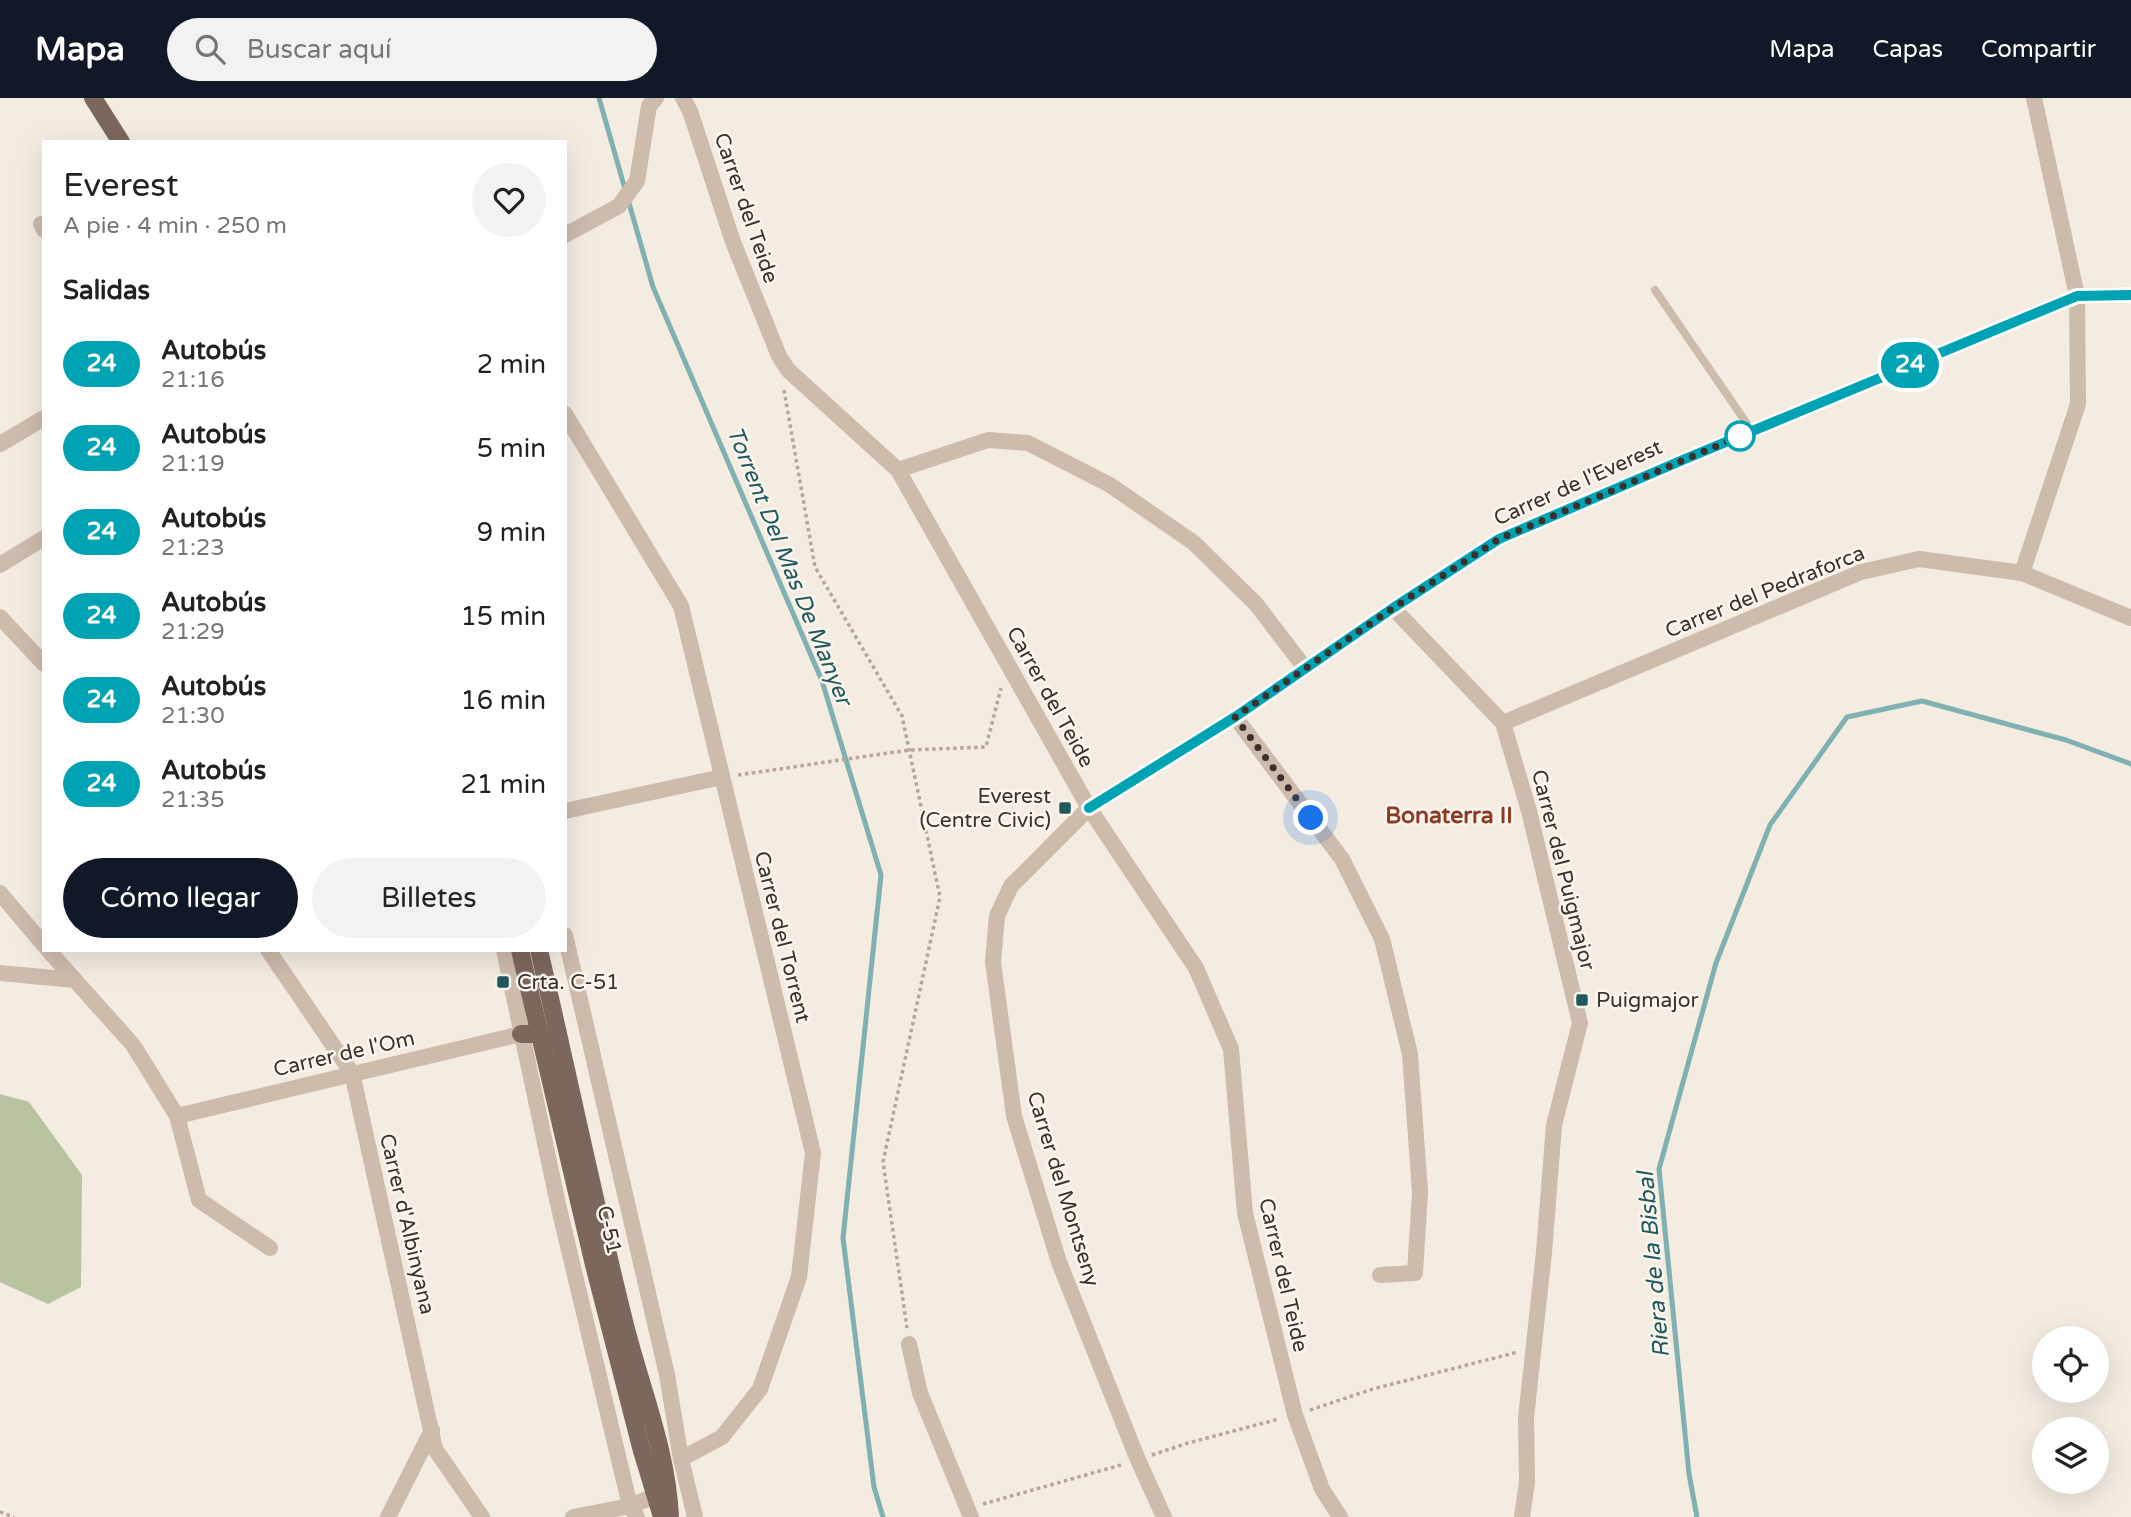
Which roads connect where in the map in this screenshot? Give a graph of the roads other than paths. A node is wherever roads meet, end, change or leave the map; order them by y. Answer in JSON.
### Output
{"nodes":[{"id":1,"x":93,"y":98,"type":"edge"},
{"id":2,"x":656,"y":98,"type":"edge"},
{"id":3,"x":683,"y":98,"type":"edge"},
{"id":4,"x":2034,"y":98,"type":"edge"},
{"id":5,"x":120,"y":140,"type":"edge"},
{"id":6,"x":567,"y":234,"type":"edge"},
{"id":7,"x":1655,"y":289,"type":"dead end"},
{"id":8,"x":2131,"y":295,"type":"edge"},
{"id":9,"x":2077,"y":296,"type":"junction"},
{"id":10,"x":567,"y":417,"type":"edge"},
{"id":11,"x":42,"y":419,"type":"edge"},
{"id":12,"x":1752,"y":431,"type":"junction"},
{"id":13,"x":0,"y":444,"type":"edge"},
{"id":14,"x":898,"y":470,"type":"junction"},
{"id":15,"x":42,"y":539,"type":"edge"},
{"id":16,"x":0,"y":565,"type":"edge"},
{"id":17,"x":2022,"y":573,"type":"junction"},
{"id":18,"x":1393,"y":608,"type":"junction"},
{"id":19,"x":0,"y":617,"type":"edge"},
{"id":20,"x":2131,"y":618,"type":"edge"},
{"id":21,"x":42,"y":662,"type":"edge"},
{"id":22,"x":1305,"y":668,"type":"junction"},
{"id":23,"x":1235,"y":717,"type":"junction"},
{"id":24,"x":1503,"y":723,"type":"junction"},
{"id":25,"x":722,"y":777,"type":"junction"},
{"id":26,"x":1089,"y":808,"type":"junction"},
{"id":27,"x":567,"y":811,"type":"edge"},
{"id":28,"x":0,"y":893,"type":"edge"},
{"id":29,"x":42,"y":943,"type":"edge"},
{"id":30,"x":567,"y":944,"type":"edge"},
{"id":31,"x":50,"y":952,"type":"edge"},
{"id":32,"x":269,"y":952,"type":"edge"},
{"id":33,"x":505,"y":952,"type":"edge"},
{"id":34,"x":520,"y":952,"type":"edge"},
{"id":35,"x":539,"y":952,"type":"edge"},
{"id":36,"x":548,"y":952,"type":"edge"},
{"id":37,"x":0,"y":972,"type":"edge"},
{"id":38,"x":74,"y":980,"type":"junction"},
{"id":39,"x":553,"y":1011,"type":"junction"},
{"id":40,"x":531,"y":1034,"type":"junction"},
{"id":41,"x":352,"y":1073,"type":"junction"},
{"id":42,"x":177,"y":1116,"type":"junction"},
{"id":43,"x":595,"y":1198,"type":"junction"},
{"id":44,"x":270,"y":1248,"type":"dead end"},
{"id":45,"x":1380,"y":1275,"type":"dead end"},
{"id":46,"x":909,"y":1343,"type":"road end"},
{"id":47,"x":667,"y":1376,"type":"junction"},
{"id":48,"x":642,"y":1383,"type":"junction"},
{"id":49,"x":432,"y":1430,"type":"junction"},
{"id":50,"x":660,"y":1452,"type":"junction"},
{"id":51,"x":681,"y":1459,"type":"junction"},
{"id":52,"x":655,"y":1496,"type":"junction"},
{"id":53,"x":634,"y":1511,"type":"edge"},
{"id":54,"x":970,"y":1514,"type":"edge"},
{"id":55,"x":388,"y":1517,"type":"edge"},
{"id":56,"x":482,"y":1517,"type":"edge"},
{"id":57,"x":573,"y":1517,"type":"edge"},
{"id":58,"x":662,"y":1517,"type":"edge"},
{"id":59,"x":670,"y":1517,"type":"edge"},
{"id":60,"x":695,"y":1517,"type":"edge"},
{"id":61,"x":1164,"y":1517,"type":"edge"},
{"id":62,"x":1340,"y":1517,"type":"edge"},
{"id":63,"x":1522,"y":1517,"type":"edge"}],
"edges":[{"from":1,"to":5,"type":"main road"},
{"from":2,"to":6,"type":"street"},
{"from":3,"to":14,"type":"street","name":"Carrer del Teide"},
{"from":4,"to":9,"type":"street"},
{"from":7,"to":12,"type":"lane"},
{"from":8,"to":9,"type":"street","name":"Carrer de l'Everest"},
{"from":9,"to":12,"type":"street","name":"Carrer de l'Everest"},
{"from":9,"to":17,"type":"street"},
{"from":10,"to":25,"type":"street","name":"Carrer del Torrent"},
{"from":11,"to":13,"type":"street"},
{"from":12,"to":18,"type":"street","name":"Carrer de l'Everest"},
{"from":14,"to":22,"type":"street"},
{"from":14,"to":26,"type":"street","name":"Carrer del Teide"},
{"from":15,"to":16,"type":"street"},
{"from":17,"to":20,"type":"street","name":"Carrer del Pedraforca"},
{"from":17,"to":24,"type":"street","name":"Carrer del Pedraforca"},
{"from":18,"to":22,"type":"street","name":"Carrer de l'Everest"},
{"from":18,"to":24,"type":"street","name":"Carrer del Puigmajor"},
{"from":19,"to":21,"type":"street"},
{"from":22,"to":23,"type":"street","name":"Carrer de l'Everest"},
{"from":23,"to":26,"type":"street","name":"Carrer de l'Everest"},
{"from":23,"to":45,"type":"street"},
{"from":24,"to":63,"type":"street","name":"Carrer del Puigmajor"},
{"from":25,"to":27,"type":"street"},
{"from":25,"to":51,"type":"street","name":"Carrer del Torrent"},
{"from":26,"to":61,"type":"street","name":"Carrer del Montseny"},
{"from":26,"to":62,"type":"street","name":"Carrer del Teide"},
{"from":28,"to":29,"type":"street"},
{"from":30,"to":47,"type":"street"},
{"from":31,"to":38,"type":"street"},
{"from":32,"to":41,"type":"street","name":"Carrer d'Albinyana"},
{"from":33,"to":40,"type":"street"},
{"from":34,"to":40,"type":"main road","name":"C-51"},
{"from":35,"to":39,"type":"main road","name":"C-51"},
{"from":36,"to":39,"type":"lane"},
{"from":37,"to":38,"type":"street"},
{"from":38,"to":42,"type":"street"},
{"from":39,"to":43,"type":"main road","name":"C-51"},
{"from":40,"to":41,"type":"street","name":"Carrer de l'Om"},
{"from":40,"to":43,"type":"main road"},
{"from":40,"to":52,"type":"main road","name":"C-51"},
{"from":40,"to":53,"type":"street"},
{"from":41,"to":42,"type":"street","name":"Carrer de l'Om"},
{"from":41,"to":49,"type":"street","name":"Carrer d'Albinyana"},
{"from":42,"to":44,"type":"street"},
{"from":43,"to":48,"type":"main road","name":"C-51"},
{"from":46,"to":54,"type":"street"},
{"from":47,"to":50,"type":"street"},
{"from":47,"to":51,"type":"street"},
{"from":48,"to":50,"type":"main road","name":"C-51"},
{"from":48,"to":52,"type":"main road"},
{"from":49,"to":55,"type":"street"},
{"from":49,"to":56,"type":"street","name":"Carrer d'Albinyana"},
{"from":50,"to":59,"type":"main road","name":"C-51"},
{"from":51,"to":60,"type":"street"},
{"from":52,"to":53,"type":"street"},
{"from":52,"to":58,"type":"main road","name":"C-51"},
{"from":53,"to":57,"type":"street"}]}
